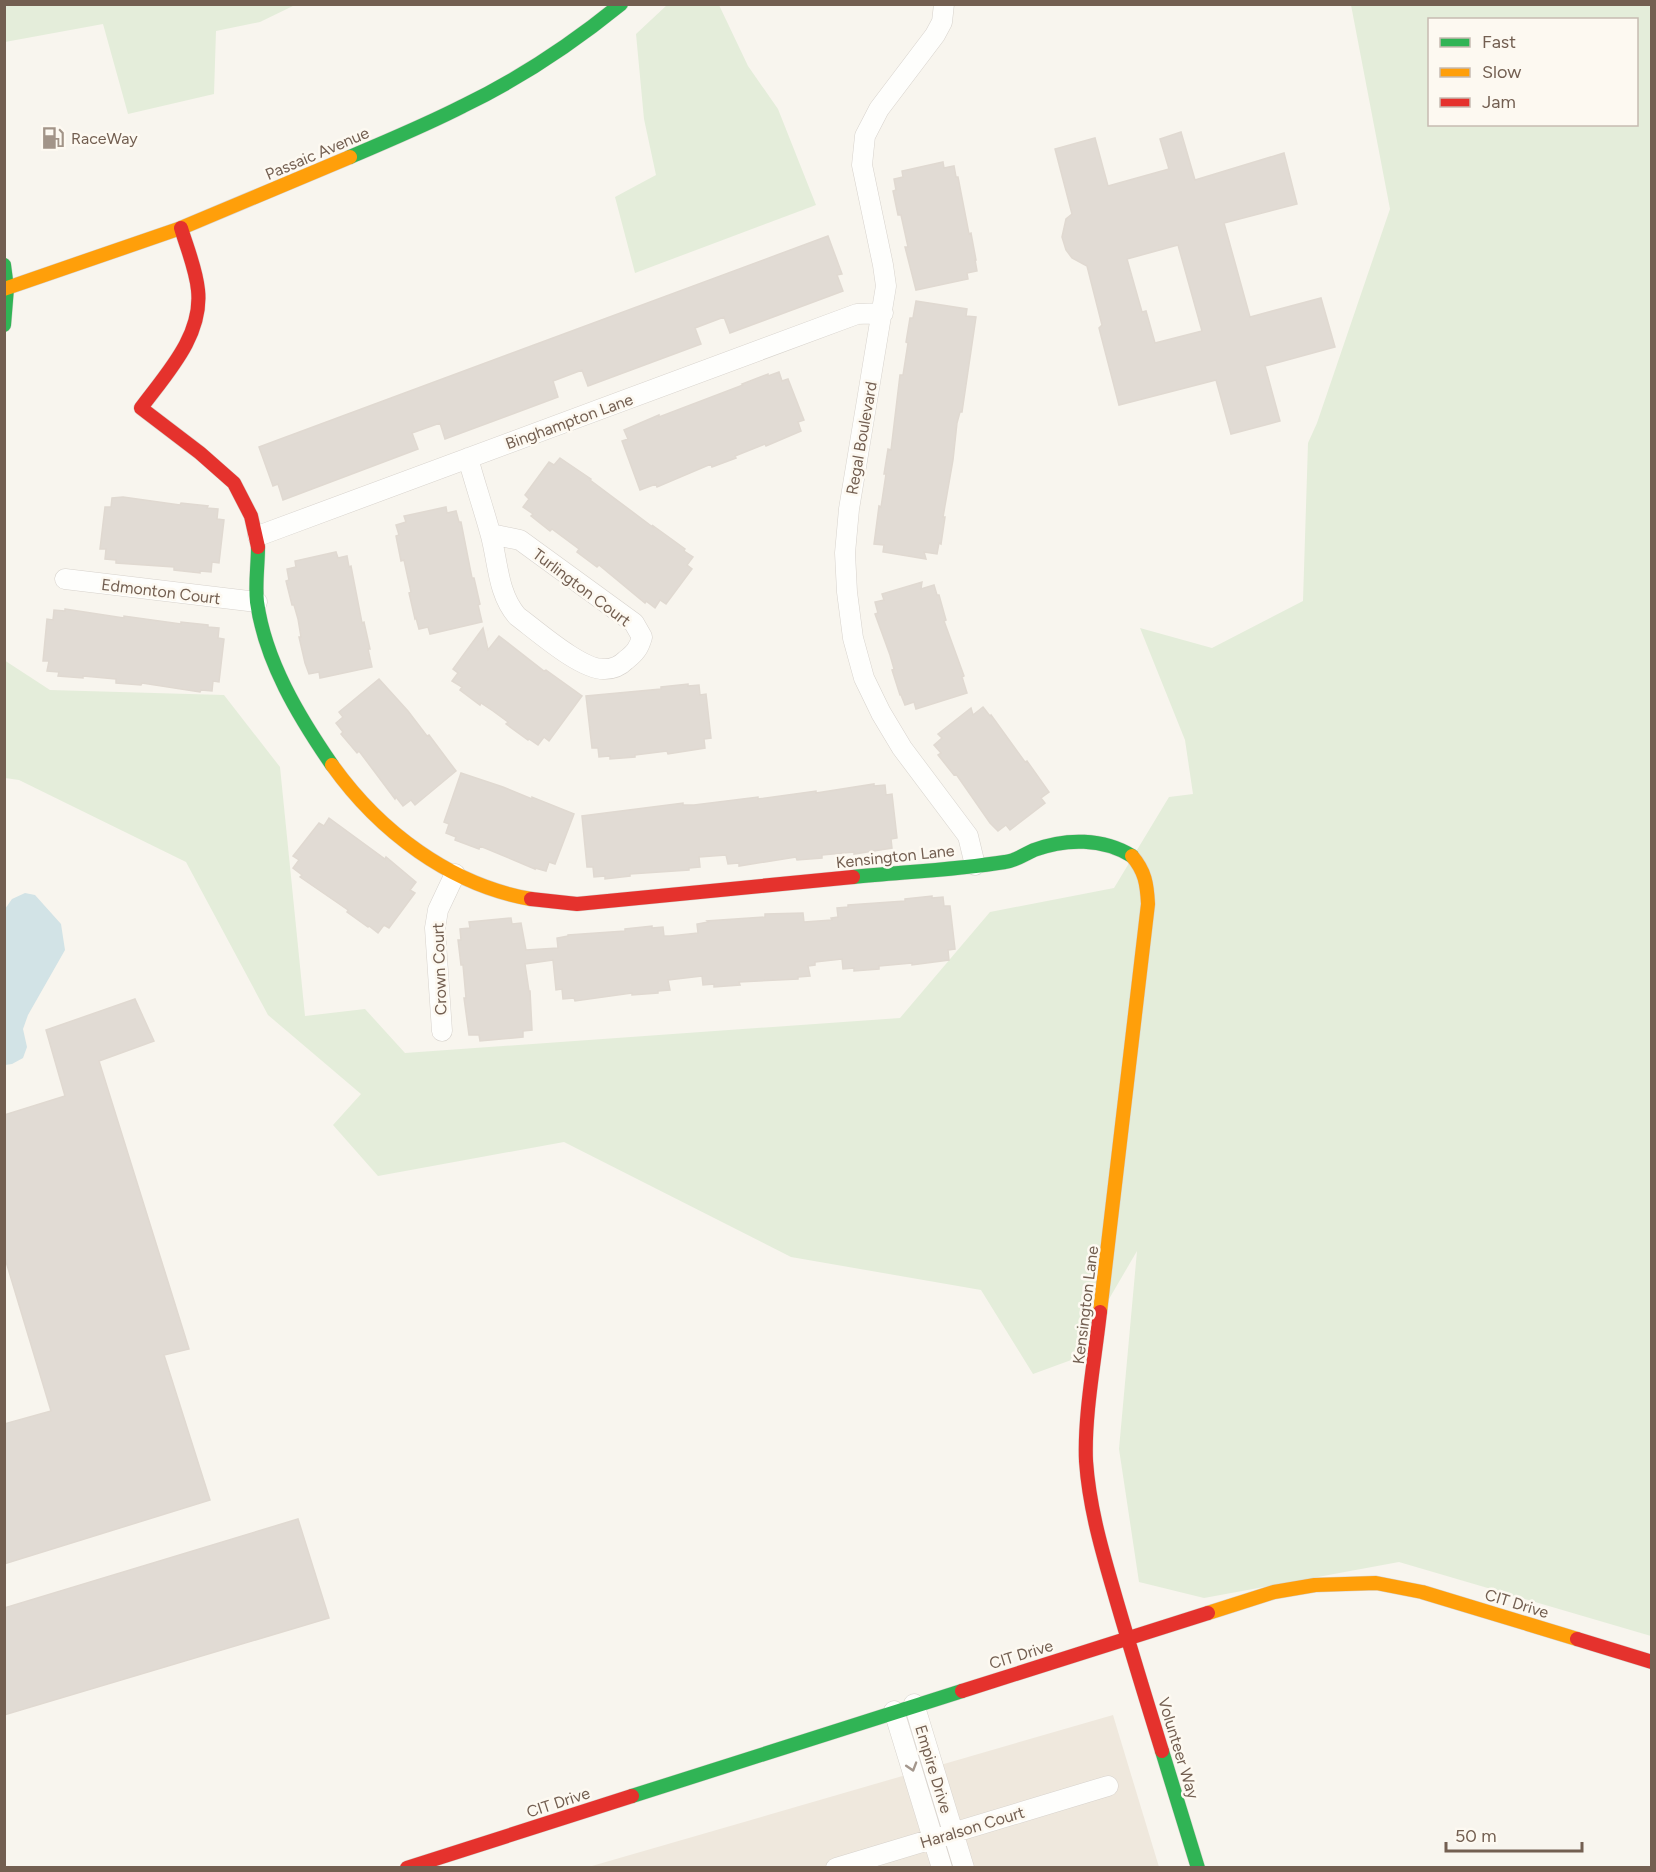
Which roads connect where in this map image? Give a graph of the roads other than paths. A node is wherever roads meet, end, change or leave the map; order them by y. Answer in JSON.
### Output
{"nodes":[{"id":1,"x":621,"y":4,"type":"edge"},
{"id":2,"x":944,"y":4,"type":"edge"},
{"id":3,"x":181,"y":228,"type":"junction"},
{"id":4,"x":4,"y":265,"type":"edge"},
{"id":5,"x":6,"y":289,"type":"edge"},
{"id":6,"x":883,"y":313,"type":"junction"},
{"id":7,"x":4,"y":325,"type":"edge"},
{"id":8,"x":468,"y":458,"type":"junction"},
{"id":9,"x":491,"y":534,"type":"junction"},
{"id":10,"x":258,"y":536,"type":"junction"},
{"id":11,"x":65,"y":579,"type":"dead end"},
{"id":12,"x":257,"y":602,"type":"junction"},
{"id":13,"x":975,"y":865,"type":"junction"},
{"id":14,"x":455,"y":874,"type":"junction"},
{"id":15,"x":442,"y":1031,"type":"dead end"},
{"id":16,"x":1127,"y":1638,"type":"junction"},
{"id":17,"x":1652,"y":1662,"type":"edge"},
{"id":18,"x":914,"y":1704,"type":"junction"},
{"id":19,"x":894,"y":1711,"type":"junction"},
{"id":20,"x":1108,"y":1785,"type":"dead end"},
{"id":21,"x":953,"y":1833,"type":"junction"},
{"id":22,"x":934,"y":1839,"type":"junction"},
{"id":23,"x":407,"y":1868,"type":"edge"},
{"id":24,"x":836,"y":1868,"type":"edge"},
{"id":25,"x":942,"y":1868,"type":"edge"},
{"id":26,"x":964,"y":1868,"type":"edge"},
{"id":27,"x":1198,"y":1868,"type":"edge"}],
"edges":[{"from":1,"to":3,"type":"street","name":"Passaic Avenue"},
{"from":2,"to":6,"type":"street","name":"Regal Boulevard"},
{"from":3,"to":5,"type":"street","name":"Passaic Avenue"},
{"from":3,"to":10,"type":"street","name":"Kensington Lane"},
{"from":4,"to":5,"type":"street"},
{"from":5,"to":7,"type":"street"},
{"from":6,"to":8,"type":"street","name":"Binghampton Lane"},
{"from":6,"to":13,"type":"street","name":"Regal Boulevard"},
{"from":8,"to":9,"type":"street","name":"Turlington Court"},
{"from":8,"to":10,"type":"street","name":"Binghampton Lane"},
{"from":9,"to":9,"type":"street","name":"Turlington Court"},
{"from":10,"to":12,"type":"street","name":"Kensington Lane"},
{"from":11,"to":12,"type":"street","name":"Edmonton Court"},
{"from":12,"to":14,"type":"street","name":"Kensington Lane"},
{"from":13,"to":14,"type":"street","name":"Kensington Lane"},
{"from":13,"to":16,"type":"street","name":"Kensington Lane"},
{"from":14,"to":15,"type":"street","name":"Crown Court"},
{"from":16,"to":17,"type":"street","name":"CIT Drive"},
{"from":16,"to":18,"type":"street","name":"CIT Drive"},
{"from":16,"to":27,"type":"street","name":"Volunteer Way"},
{"from":18,"to":19,"type":"street","name":"CIT Drive"},
{"from":18,"to":21,"type":"street","name":"Empire Drive"},
{"from":19,"to":22,"type":"street","name":"Empire Drive","one_way":true},
{"from":19,"to":23,"type":"street","name":"CIT Drive"},
{"from":20,"to":21,"type":"street","name":"Haralson Court"},
{"from":21,"to":22,"type":"street","name":"Haralson Court"},
{"from":21,"to":26,"type":"street","name":"Empire Drive"},
{"from":22,"to":24,"type":"street","name":"Haralson Court"},
{"from":22,"to":25,"type":"street","name":"Empire Drive"}]}
